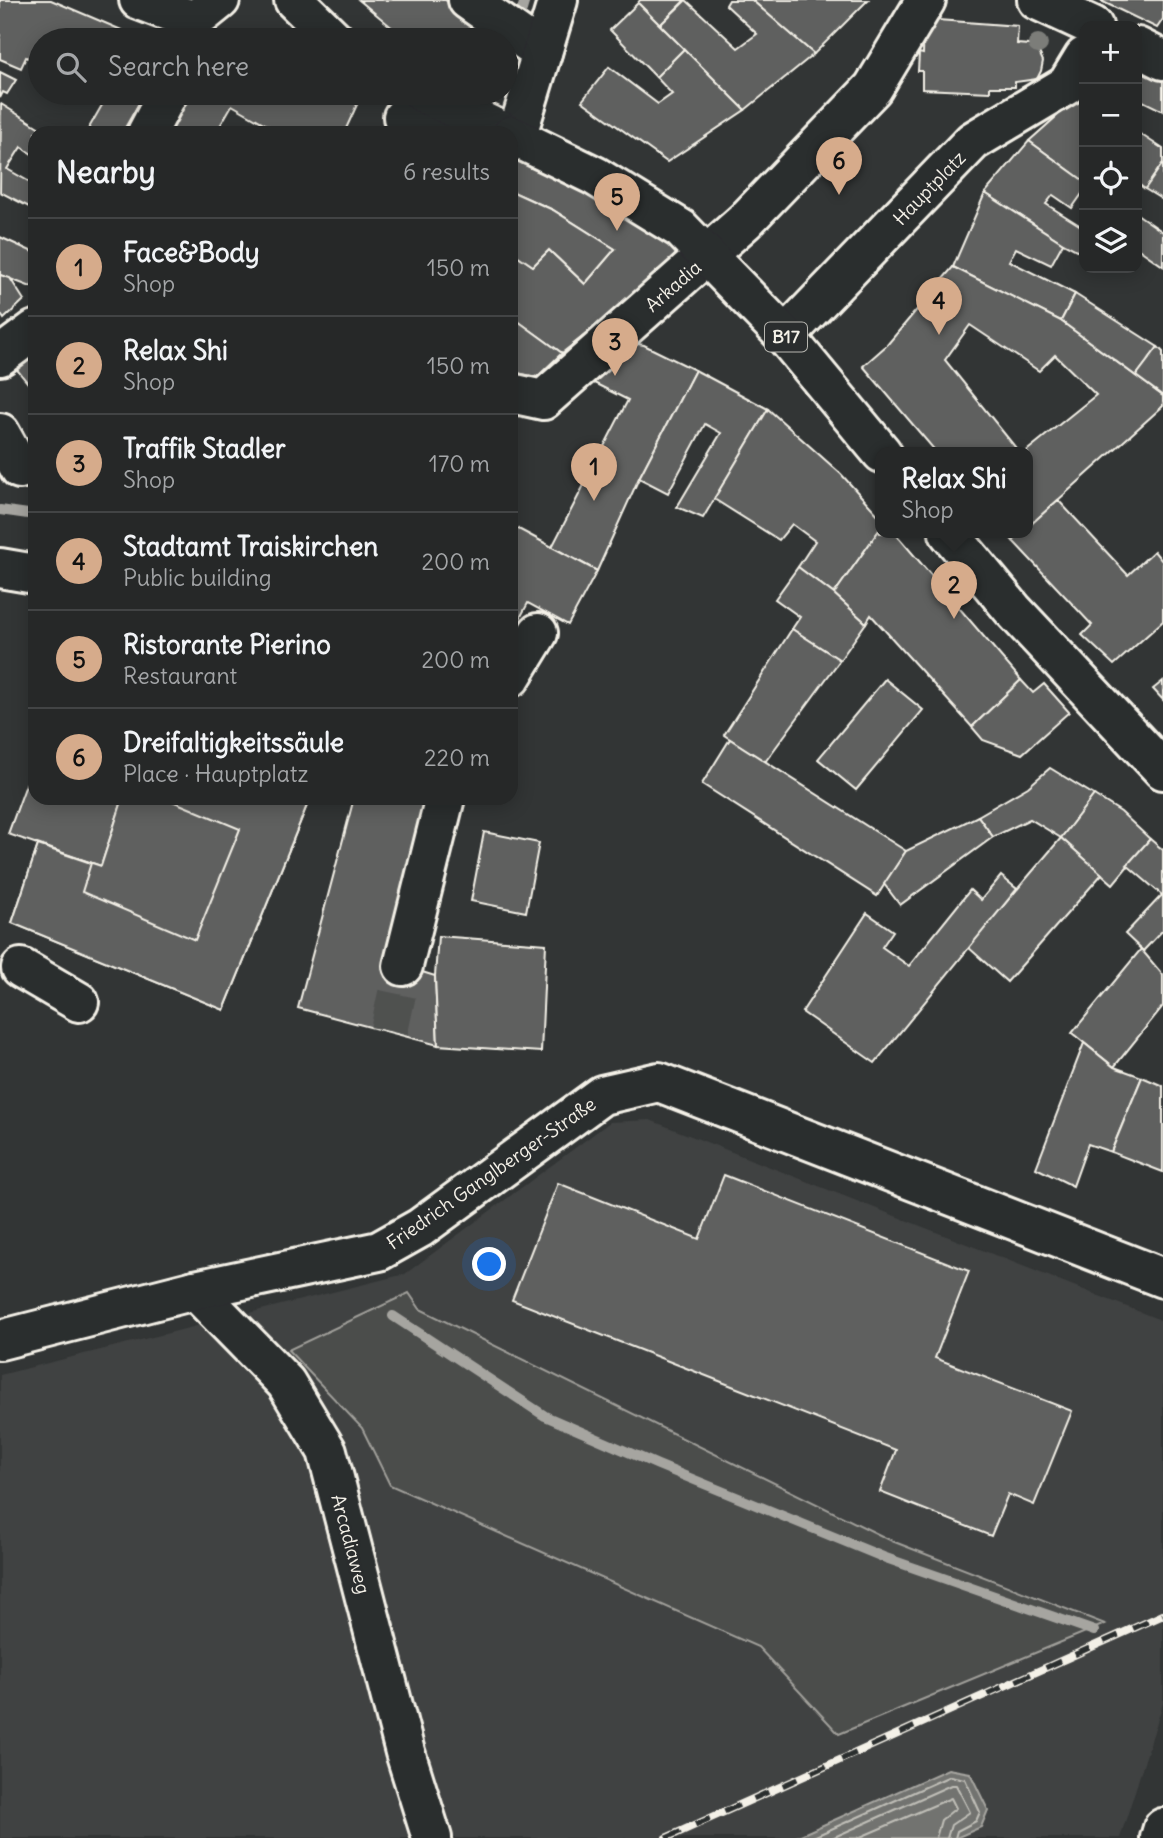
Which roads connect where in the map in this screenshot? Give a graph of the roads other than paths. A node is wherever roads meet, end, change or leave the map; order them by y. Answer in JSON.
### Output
{"nodes":[{"id":1,"x":139,"y":0,"type":"edge"},
{"id":2,"x":294,"y":0,"type":"edge"},
{"id":3,"x":468,"y":0,"type":"edge"},
{"id":4,"x":558,"y":0,"type":"edge"},
{"id":5,"x":926,"y":0,"type":"edge"},
{"id":6,"x":1037,"y":0,"type":"edge"},
{"id":7,"x":202,"y":20,"type":"edge"},
{"id":8,"x":1082,"y":21,"type":"edge"},
{"id":9,"x":323,"y":28,"type":"edge"},
{"id":10,"x":507,"y":28,"type":"edge"},
{"id":11,"x":518,"y":36,"type":"edge"},
{"id":12,"x":524,"y":40,"type":"junction"},
{"id":13,"x":1142,"y":50,"type":"edge"},
{"id":14,"x":1163,"y":60,"type":"edge"},
{"id":15,"x":1079,"y":65,"type":"edge"},
{"id":16,"x":518,"y":73,"type":"edge"},
{"id":17,"x":162,"y":105,"type":"edge"},
{"id":18,"x":512,"y":105,"type":"edge"},
{"id":19,"x":421,"y":113,"type":"edge"},
{"id":20,"x":151,"y":126,"type":"edge"},
{"id":21,"x":477,"y":126,"type":"edge"},
{"id":22,"x":508,"y":126,"type":"edge"},
{"id":23,"x":518,"y":138,"type":"edge"},
{"id":24,"x":709,"y":255,"type":"junction"},
{"id":25,"x":28,"y":335,"type":"edge"},
{"id":26,"x":785,"y":336,"type":"junction"},
{"id":27,"x":0,"y":356,"type":"edge"},
{"id":28,"x":527,"y":396,"type":"edge"},
{"id":29,"x":0,"y":433,"type":"edge"},
{"id":30,"x":877,"y":447,"type":"edge"},
{"id":31,"x":20,"y":469,"type":"dead end"},
{"id":32,"x":953,"y":538,"type":"edge"},
{"id":33,"x":0,"y":568,"type":"edge"},
{"id":34,"x":28,"y":573,"type":"edge"},
{"id":35,"x":538,"y":633,"type":"dead end"},
{"id":36,"x":518,"y":666,"type":"edge"},
{"id":37,"x":1163,"y":770,"type":"edge"},
{"id":38,"x":443,"y":805,"type":"edge"},
{"id":39,"x":403,"y":966,"type":"tunnel mouth"},
{"id":40,"x":21,"y":968,"type":"dead end"},
{"id":41,"x":79,"y":1002,"type":"dead end"},
{"id":42,"x":1163,"y":1278,"type":"edge"},
{"id":43,"x":195,"y":1290,"type":"junction"},
{"id":44,"x":0,"y":1340,"type":"edge"},
{"id":45,"x":1163,"y":1828,"type":"edge"},
{"id":46,"x":432,"y":1838,"type":"edge"},
{"id":47,"x":1160,"y":1838,"type":"edge"}],
"edges":[{"from":1,"to":7,"type":"street"},
{"from":2,"to":9,"type":"street"},
{"from":3,"to":10,"type":"street"},
{"from":4,"to":12,"type":"street"},
{"from":5,"to":24,"type":"street"},
{"from":6,"to":8,"type":"street"},
{"from":11,"to":12,"type":"street"},
{"from":12,"to":16,"type":"street"},
{"from":13,"to":14,"type":"street"},
{"from":15,"to":26,"type":"street","name":"Hauptplatz"},
{"from":17,"to":20,"type":"street"},
{"from":18,"to":22,"type":"street"},
{"from":19,"to":21,"type":"street","number":"B17"},
{"from":23,"to":24,"type":"street","number":"B17"},
{"from":24,"to":26,"type":"street","number":"B17"},
{"from":24,"to":28,"type":"street","name":"Arkadia"},
{"from":25,"to":27,"type":"street"},
{"from":26,"to":30,"type":"street","number":"B17"},
{"from":29,"to":31,"type":"street"},
{"from":32,"to":37,"type":"street"},
{"from":33,"to":34,"type":"street"},
{"from":35,"to":36,"type":"street"},
{"from":38,"to":39,"type":"street"},
{"from":40,"to":41,"type":"street"},
{"from":42,"to":43,"type":"street","name":"Friedrich Ganglberger-Straße"},
{"from":43,"to":44,"type":"street","name":"Friedrich Ganglberger-Straße"},
{"from":43,"to":46,"type":"street","name":"Arcadiaweg"},
{"from":45,"to":47,"type":"street"}]}
